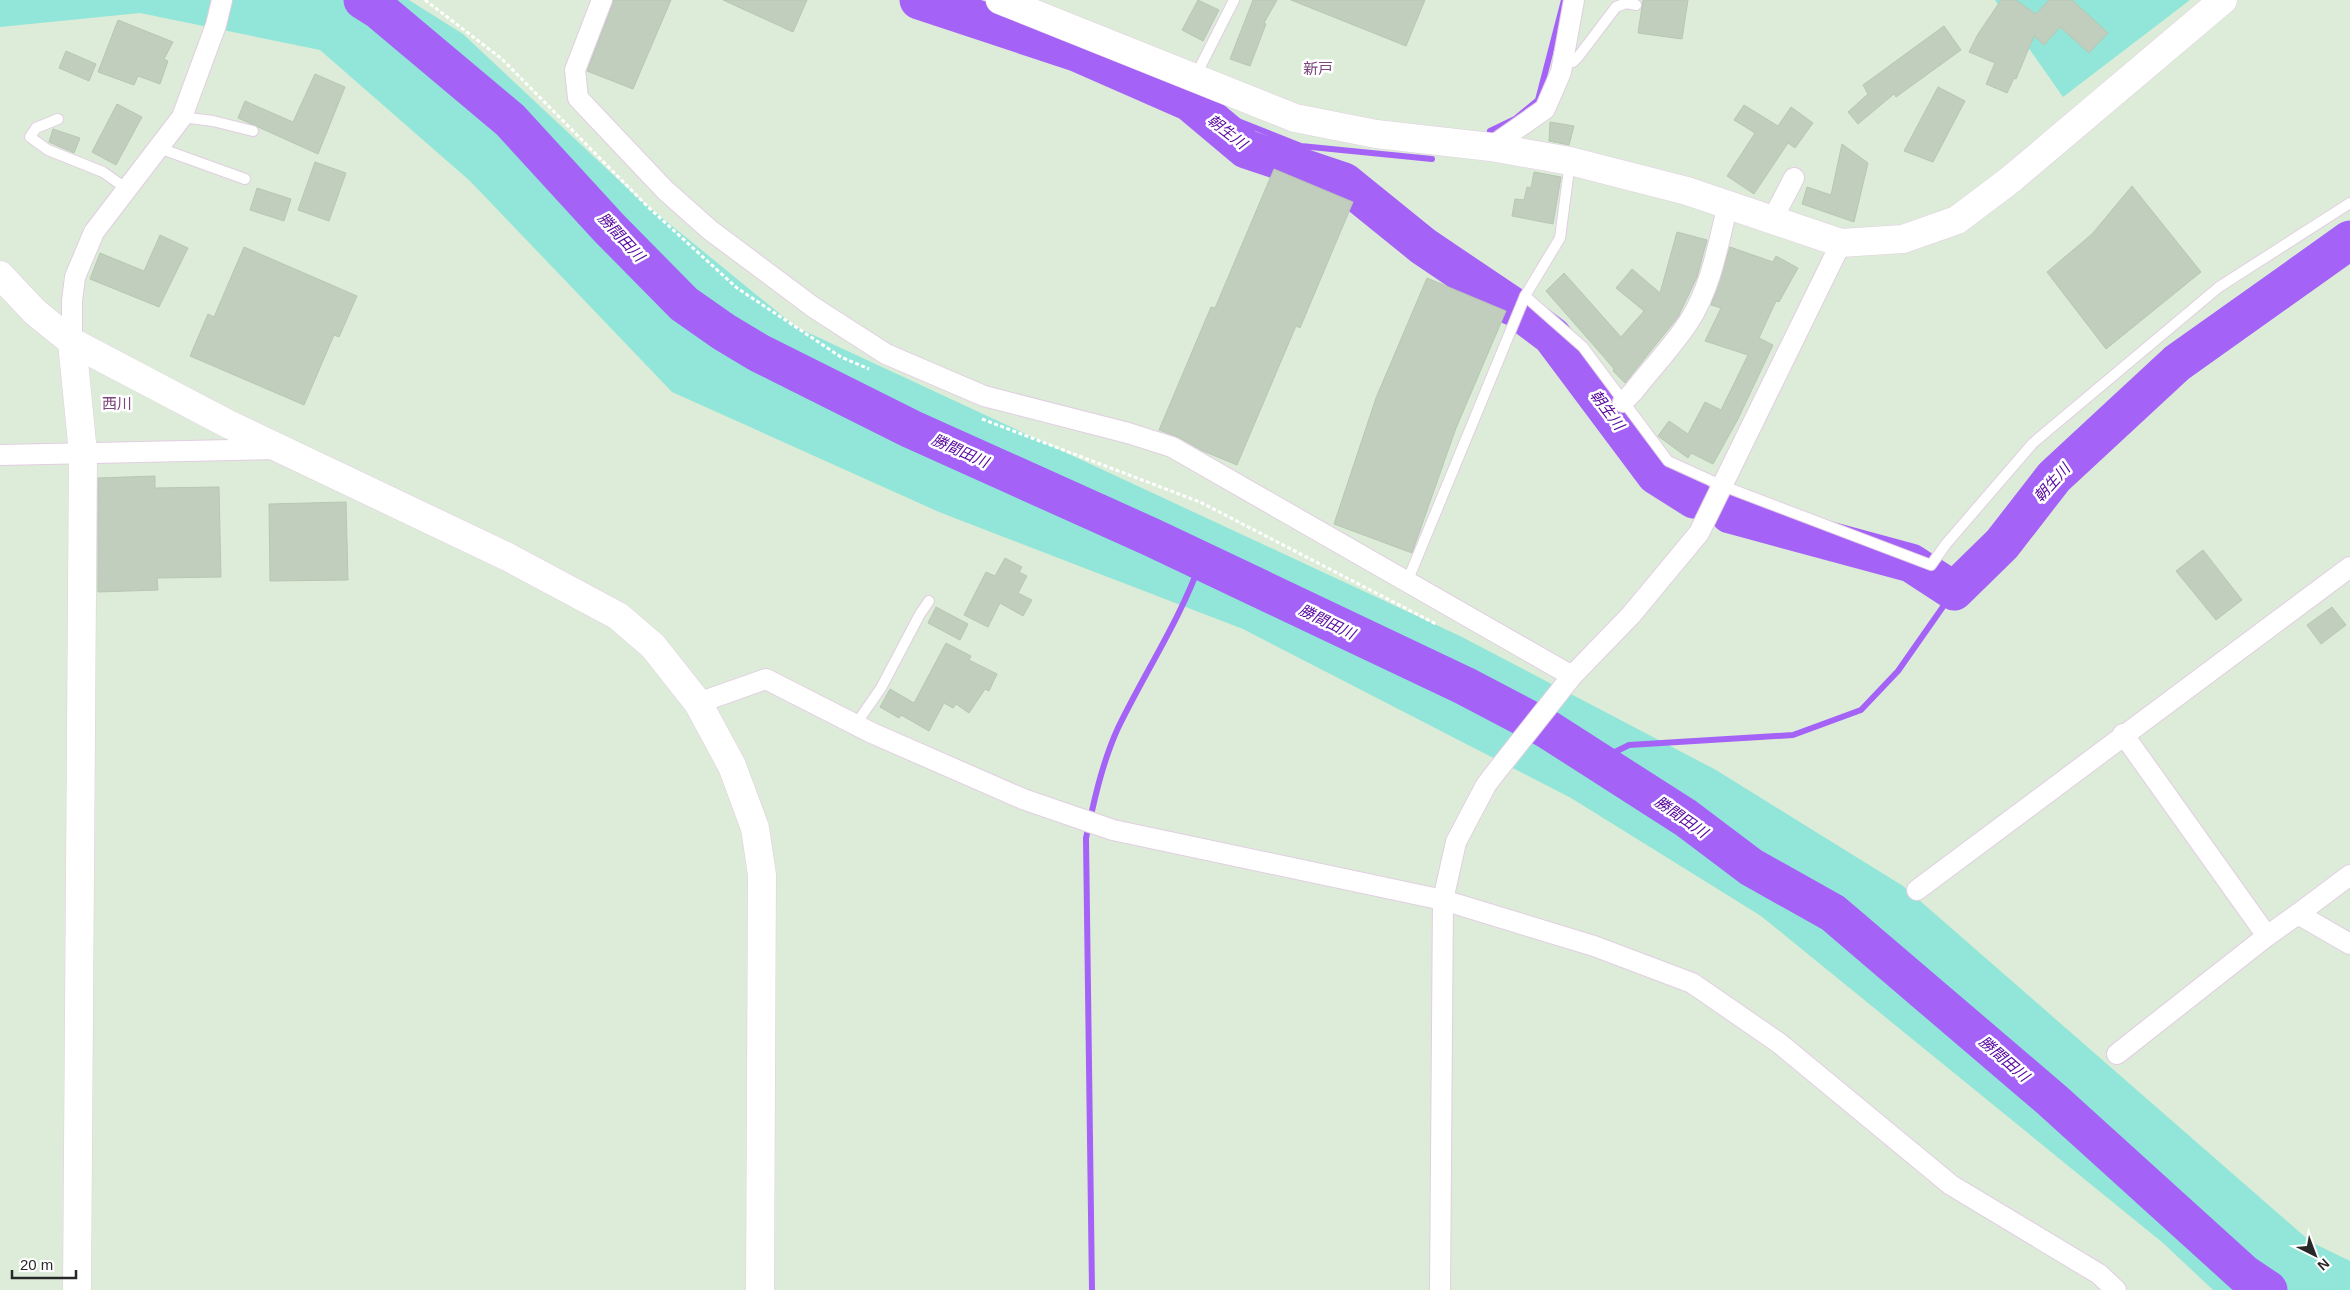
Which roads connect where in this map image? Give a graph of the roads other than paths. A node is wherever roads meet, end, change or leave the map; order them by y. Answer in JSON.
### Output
{"nodes":[{"id":1,"x":222,"y":0,"type":"edge"},
{"id":2,"x":602,"y":0,"type":"edge"},
{"id":3,"x":1000,"y":0,"type":"edge"},
{"id":4,"x":1234,"y":0,"type":"edge"},
{"id":5,"x":1574,"y":0,"type":"edge"},
{"id":6,"x":2223,"y":0,"type":"edge"},
{"id":7,"x":1636,"y":5,"type":"dead end"},
{"id":8,"x":1563,"y":64,"type":"junction"},
{"id":9,"x":1194,"y":78,"type":"junction"},
{"id":10,"x":182,"y":117,"type":"junction"},
{"id":11,"x":58,"y":119,"type":"dead end"},
{"id":12,"x":253,"y":131,"type":"dead end"},
{"id":13,"x":1490,"y":147,"type":"junction"},
{"id":14,"x":159,"y":148,"type":"junction"},
{"id":15,"x":1570,"y":161,"type":"junction"},
{"id":16,"x":1794,"y":178,"type":"dead end"},
{"id":17,"x":245,"y":179,"type":"dead end"},
{"id":18,"x":127,"y":189,"type":"junction"},
{"id":19,"x":2350,"y":203,"type":"edge"},
{"id":20,"x":1728,"y":204,"type":"junction"},
{"id":21,"x":1773,"y":218,"type":"junction"},
{"id":22,"x":1841,"y":243,"type":"junction"},
{"id":23,"x":0,"y":275,"type":"edge"},
{"id":24,"x":1525,"y":296,"type":"junction"},
{"id":25,"x":72,"y":342,"type":"junction"},
{"id":26,"x":1623,"y":402,"type":"junction"},
{"id":27,"x":281,"y":449,"type":"junction"},
{"id":28,"x":83,"y":453,"type":"junction"},
{"id":29,"x":0,"y":455,"type":"edge"},
{"id":30,"x":1723,"y":486,"type":"junction"},
{"id":31,"x":2350,"y":567,"type":"edge"},
{"id":32,"x":1407,"y":582,"type":"junction"},
{"id":33,"x":929,"y":601,"type":"dead end"},
{"id":34,"x":1572,"y":676,"type":"junction"},
{"id":35,"x":698,"y":703,"type":"junction"},
{"id":36,"x":856,"y":724,"type":"junction"},
{"id":37,"x":2123,"y":734,"type":"junction"},
{"id":38,"x":2350,"y":876,"type":"edge"},
{"id":39,"x":1916,"y":890,"type":"dead end"},
{"id":40,"x":1443,"y":900,"type":"junction"},
{"id":41,"x":2298,"y":914,"type":"junction"},
{"id":42,"x":2267,"y":936,"type":"junction"},
{"id":43,"x":2350,"y":944,"type":"edge"},
{"id":44,"x":2117,"y":1054,"type":"dead end"},
{"id":45,"x":77,"y":1290,"type":"edge"},
{"id":46,"x":760,"y":1290,"type":"edge"},
{"id":47,"x":1440,"y":1290,"type":"edge"},
{"id":48,"x":2116,"y":1290,"type":"edge"}],
"edges":[{"from":1,"to":10,"type":"street"},
{"from":2,"to":32,"type":"street"},
{"from":3,"to":9,"type":"street"},
{"from":4,"to":9,"type":"lane"},
{"from":5,"to":8,"type":"street"},
{"from":6,"to":22,"type":"street"},
{"from":7,"to":8,"type":"lane"},
{"from":8,"to":13,"type":"street"},
{"from":9,"to":13,"type":"street"},
{"from":10,"to":12,"type":"lane"},
{"from":10,"to":14,"type":"street"},
{"from":11,"to":18,"type":"lane"},
{"from":13,"to":15,"type":"street"},
{"from":14,"to":17,"type":"lane"},
{"from":14,"to":18,"type":"street"},
{"from":15,"to":20,"type":"street"},
{"from":15,"to":24,"type":"lane"},
{"from":16,"to":21,"type":"street"},
{"from":18,"to":25,"type":"street"},
{"from":19,"to":30,"type":"lane"},
{"from":20,"to":21,"type":"street"},
{"from":20,"to":26,"type":"street"},
{"from":21,"to":22,"type":"street"},
{"from":22,"to":30,"type":"street"},
{"from":23,"to":25,"type":"street"},
{"from":24,"to":26,"type":"lane"},
{"from":24,"to":32,"type":"lane"},
{"from":25,"to":27,"type":"street"},
{"from":25,"to":28,"type":"street"},
{"from":26,"to":30,"type":"lane"},
{"from":27,"to":28,"type":"street"},
{"from":27,"to":35,"type":"street"},
{"from":28,"to":29,"type":"street"},
{"from":28,"to":45,"type":"street"},
{"from":30,"to":34,"type":"street"},
{"from":31,"to":37,"type":"street"},
{"from":32,"to":34,"type":"street"},
{"from":33,"to":36,"type":"lane"},
{"from":34,"to":40,"type":"street"},
{"from":35,"to":36,"type":"street"},
{"from":35,"to":46,"type":"street"},
{"from":36,"to":40,"type":"street"},
{"from":37,"to":39,"type":"street"},
{"from":37,"to":42,"type":"street"},
{"from":38,"to":41,"type":"street"},
{"from":40,"to":47,"type":"street"},
{"from":40,"to":48,"type":"street"},
{"from":41,"to":42,"type":"street"},
{"from":41,"to":43,"type":"street"},
{"from":42,"to":44,"type":"street"}]}
